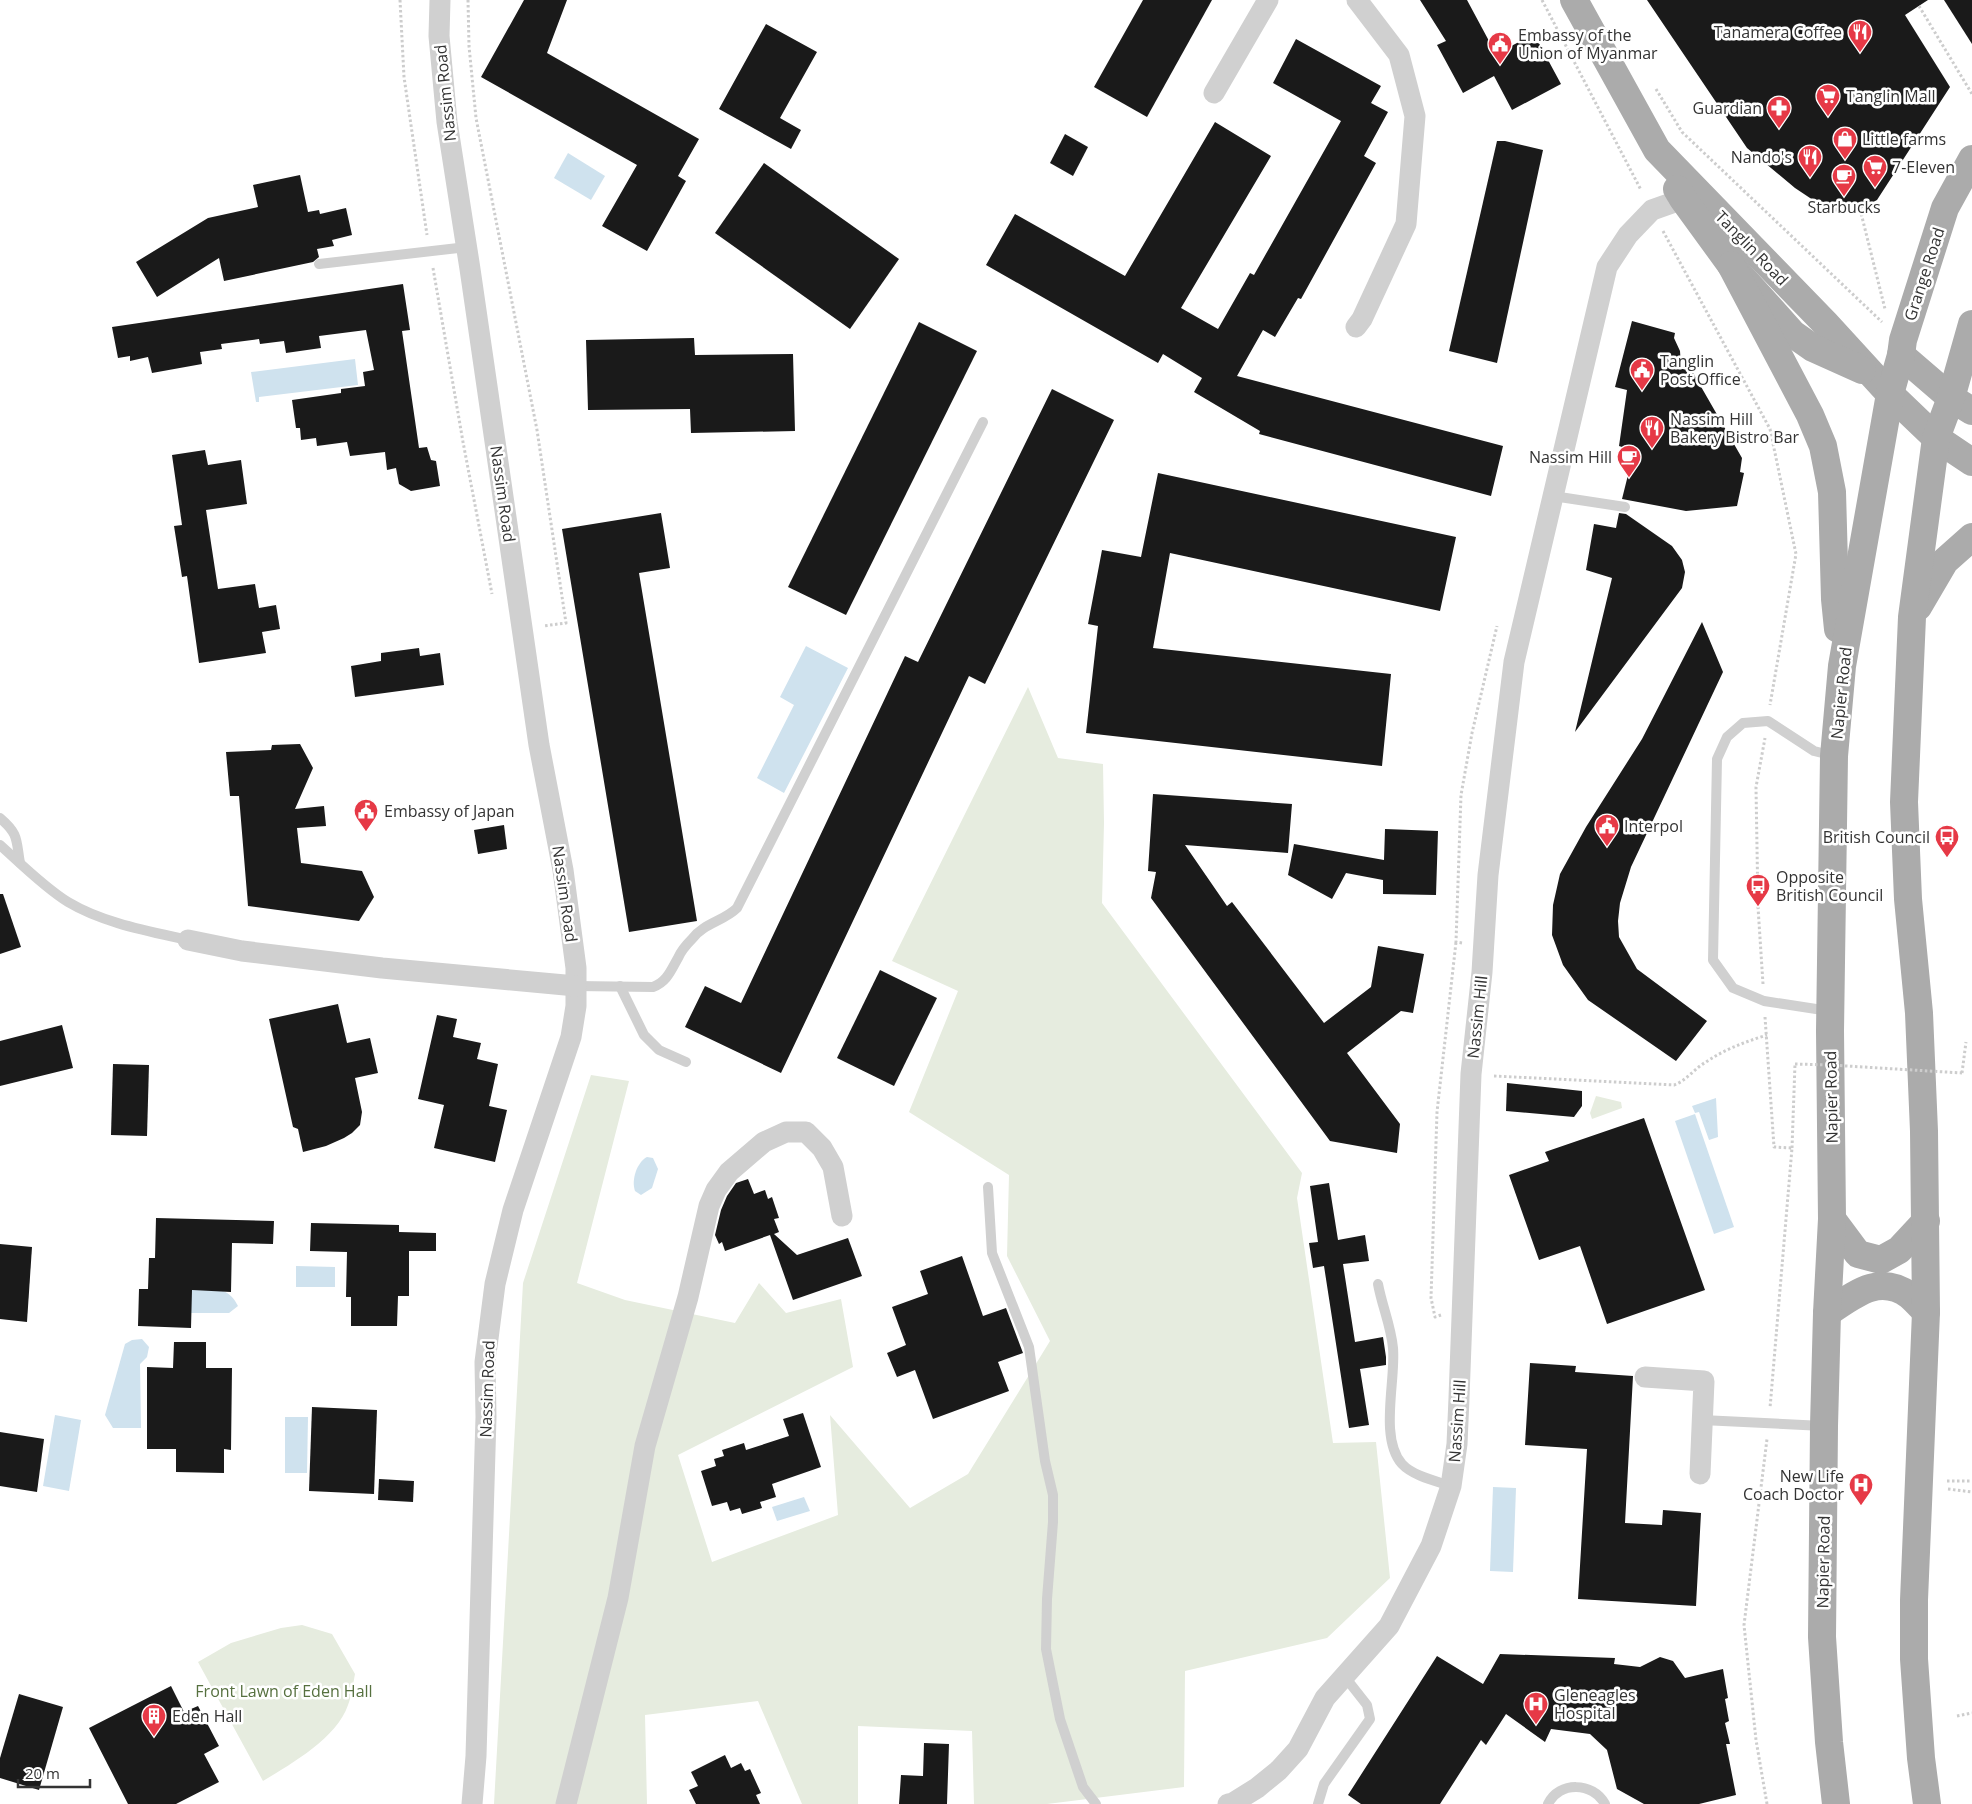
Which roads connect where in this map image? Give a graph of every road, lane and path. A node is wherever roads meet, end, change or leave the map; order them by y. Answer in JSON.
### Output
{"nodes":[{"id":1,"x":400,"y":0,"type":"edge"},
{"id":2,"x":440,"y":0,"type":"edge"},
{"id":3,"x":468,"y":0,"type":"edge"},
{"id":4,"x":1268,"y":0,"type":"edge"},
{"id":5,"x":1357,"y":0,"type":"edge"},
{"id":6,"x":1542,"y":0,"type":"edge"},
{"id":7,"x":1574,"y":0,"type":"edge"},
{"id":8,"x":1920,"y":6,"type":"dead end"},
{"id":9,"x":1651,"y":82,"type":"dead end"},
{"id":10,"x":1214,"y":93,"type":"dead end"},
{"id":11,"x":1972,"y":94,"type":"edge"},
{"id":12,"x":1657,"y":150,"type":"junction"},
{"id":13,"x":1972,"y":159,"type":"edge"},
{"id":14,"x":1683,"y":199,"type":"junction"},
{"id":15,"x":1860,"y":209,"type":"dead end"},
{"id":16,"x":1652,"y":210,"type":"junction"},
{"id":17,"x":467,"y":247,"type":"junction"},
{"id":18,"x":430,"y":251,"type":"junction"},
{"id":19,"x":319,"y":264,"type":"dead end"},
{"id":20,"x":1731,"y":264,"type":"junction"},
{"id":21,"x":1886,"y":312,"type":"dead end"},
{"id":22,"x":1883,"y":324,"type":"dead end"},
{"id":23,"x":1972,"y":324,"type":"edge"},
{"id":24,"x":1356,"y":328,"type":"dead end"},
{"id":25,"x":1901,"y":355,"type":"junction"},
{"id":26,"x":1868,"y":372,"type":"junction"},
{"id":27,"x":1890,"y":394,"type":"junction"},
{"id":28,"x":1961,"y":404,"type":"edge"},
{"id":29,"x":983,"y":422,"type":"dead end"},
{"id":30,"x":1936,"y":438,"type":"junction"},
{"id":31,"x":1972,"y":462,"type":"edge"},
{"id":32,"x":1553,"y":496,"type":"junction"},
{"id":33,"x":1625,"y":506,"type":"dead end"},
{"id":34,"x":1972,"y":537,"type":"edge"},
{"id":35,"x":492,"y":595,"type":"dead end"},
{"id":36,"x":1912,"y":617,"type":"junction"},
{"id":37,"x":522,"y":630,"type":"junction"},
{"id":38,"x":1842,"y":666,"type":"junction"},
{"id":39,"x":1768,"y":721,"type":"junction"},
{"id":40,"x":1834,"y":756,"type":"junction"},
{"id":41,"x":0,"y":818,"type":"edge"},
{"id":42,"x":0,"y":846,"type":"edge"},
{"id":43,"x":20,"y":863,"type":"junction"},
{"id":44,"x":188,"y":940,"type":"joint"},
{"id":45,"x":1456,"y":942,"type":"dead end"},
{"id":46,"x":576,"y":986,"type":"junction"},
{"id":47,"x":620,"y":986,"type":"junction"},
{"id":48,"x":1764,"y":1001,"type":"junction"},
{"id":49,"x":1830,"y":1012,"type":"junction"},
{"id":50,"x":1766,"y":1035,"type":"junction"},
{"id":51,"x":1966,"y":1042,"type":"dead end"},
{"id":52,"x":686,"y":1062,"type":"dead end"},
{"id":53,"x":1470,"y":1074,"type":"junction"},
{"id":54,"x":1792,"y":1148,"type":"junction"},
{"id":55,"x":988,"y":1187,"type":"dead end"},
{"id":56,"x":842,"y":1216,"type":"dead end"},
{"id":57,"x":1832,"y":1220,"type":"junction"},
{"id":58,"x":1926,"y":1221,"type":"junction"},
{"id":59,"x":1378,"y":1284,"type":"dead end"},
{"id":60,"x":1462,"y":1308,"type":"junction"},
{"id":61,"x":1926,"y":1312,"type":"junction"},
{"id":62,"x":1827,"y":1313,"type":"junction"},
{"id":63,"x":1645,"y":1377,"type":"dead end"},
{"id":64,"x":1702,"y":1420,"type":"junction"},
{"id":65,"x":1769,"y":1424,"type":"junction"},
{"id":66,"x":1824,"y":1426,"type":"junction"},
{"id":67,"x":1700,"y":1474,"type":"dead end"},
{"id":68,"x":1948,"y":1481,"type":"dead end"},
{"id":69,"x":1972,"y":1481,"type":"edge"},
{"id":70,"x":1451,"y":1486,"type":"junction"},
{"id":71,"x":1948,"y":1490,"type":"dead end"},
{"id":72,"x":1972,"y":1492,"type":"edge"},
{"id":73,"x":1345,"y":1677,"type":"junction"},
{"id":74,"x":1972,"y":1713,"type":"edge"},
{"id":75,"x":1957,"y":1716,"type":"dead end"},
{"id":76,"x":1835,"y":1802,"type":"edge"},
{"id":77,"x":472,"y":1804,"type":"edge"},
{"id":78,"x":566,"y":1804,"type":"edge"},
{"id":79,"x":1096,"y":1804,"type":"edge"},
{"id":80,"x":1228,"y":1804,"type":"edge"},
{"id":81,"x":1318,"y":1804,"type":"edge"},
{"id":82,"x":1548,"y":1804,"type":"edge"},
{"id":83,"x":1605,"y":1804,"type":"edge"},
{"id":84,"x":1767,"y":1804,"type":"edge"},
{"id":85,"x":1928,"y":1804,"type":"edge"}],
"edges":[{"from":1,"to":18,"type":"path"},
{"from":2,"to":17,"type":"street","name":"Nassim Road"},
{"from":3,"to":37,"type":"path"},
{"from":4,"to":10,"type":"street"},
{"from":5,"to":24,"type":"street"},
{"from":6,"to":16,"type":"path"},
{"from":7,"to":12,"type":"main road","name":"Tanglin Road"},
{"from":8,"to":11,"type":"path"},
{"from":9,"to":22,"type":"path"},
{"from":12,"to":14,"type":"main road"},
{"from":12,"to":26,"type":"main road","name":"Tanglin Road"},
{"from":13,"to":25,"type":"main road","name":"Grange Road"},
{"from":14,"to":16,"type":"street","name":"Nassim Hill"},
{"from":14,"to":20,"type":"main road"},
{"from":15,"to":21,"type":"path"},
{"from":16,"to":32,"type":"street","name":"Nassim Hill"},
{"from":16,"to":39,"type":"path"},
{"from":17,"to":18,"type":"lane"},
{"from":17,"to":37,"type":"street","name":"Nassim Road"},
{"from":18,"to":19,"type":"lane"},
{"from":18,"to":35,"type":"path"},
{"from":20,"to":26,"type":"main road"},
{"from":20,"to":38,"type":"main road"},
{"from":23,"to":28,"type":"main road"},
{"from":25,"to":27,"type":"main road","name":"Grange Road"},
{"from":25,"to":28,"type":"main road"},
{"from":26,"to":27,"type":"main road","name":"Tanglin Road"},
{"from":27,"to":30,"type":"main road","name":"Tanglin Road"},
{"from":27,"to":38,"type":"main road","name":"Napier Road"},
{"from":28,"to":30,"type":"main road"},
{"from":29,"to":47,"type":"lane"},
{"from":30,"to":31,"type":"main road","name":"Tanglin Road"},
{"from":30,"to":36,"type":"main road"},
{"from":32,"to":33,"type":"lane"},
{"from":32,"to":53,"type":"street","name":"Nassim Hill"},
{"from":34,"to":36,"type":"main road"},
{"from":36,"to":58,"type":"main road"},
{"from":37,"to":46,"type":"street","name":"Nassim Road"},
{"from":38,"to":40,"type":"main road","name":"Napier Road"},
{"from":39,"to":40,"type":"lane"},
{"from":39,"to":48,"type":"path"},
{"from":39,"to":48,"type":"lane"},
{"from":40,"to":49,"type":"main road","name":"Napier Road"},
{"from":41,"to":43,"type":"lane"},
{"from":42,"to":43,"type":"lane"},
{"from":43,"to":44,"type":"lane"},
{"from":44,"to":46,"type":"street"},
{"from":45,"to":60,"type":"path"},
{"from":46,"to":47,"type":"lane"},
{"from":46,"to":77,"type":"street","name":"Nassim Road"},
{"from":47,"to":52,"type":"lane"},
{"from":48,"to":49,"type":"lane"},
{"from":48,"to":50,"type":"path"},
{"from":49,"to":57,"type":"main road","name":"Napier Road"},
{"from":50,"to":53,"type":"path"},
{"from":50,"to":54,"type":"path"},
{"from":51,"to":54,"type":"path","bridge":true},
{"from":53,"to":60,"type":"street","name":"Nassim Hill"},
{"from":54,"to":65,"type":"path"},
{"from":55,"to":79,"type":"lane"},
{"from":56,"to":78,"type":"street"},
{"from":57,"to":58,"type":"main road"},
{"from":57,"to":62,"type":"main road","name":"Napier Road"},
{"from":58,"to":61,"type":"main road"},
{"from":59,"to":70,"type":"lane"},
{"from":60,"to":70,"type":"street","name":"Nassim Hill"},
{"from":61,"to":62,"type":"main road"},
{"from":61,"to":85,"type":"main road"},
{"from":62,"to":66,"type":"main road","name":"Napier Road"},
{"from":63,"to":64,"type":"street"},
{"from":64,"to":65,"type":"lane"},
{"from":64,"to":67,"type":"street"},
{"from":65,"to":66,"type":"lane"},
{"from":65,"to":84,"type":"path"},
{"from":66,"to":76,"type":"main road","name":"Napier Road"},
{"from":68,"to":69,"type":"path"},
{"from":70,"to":73,"type":"street","name":"Nassim Hill"},
{"from":71,"to":72,"type":"path"},
{"from":73,"to":80,"type":"street","name":"Nassim Hill"},
{"from":73,"to":81,"type":"lane"},
{"from":74,"to":75,"type":"path"},
{"from":82,"to":83,"type":"lane"}]}
